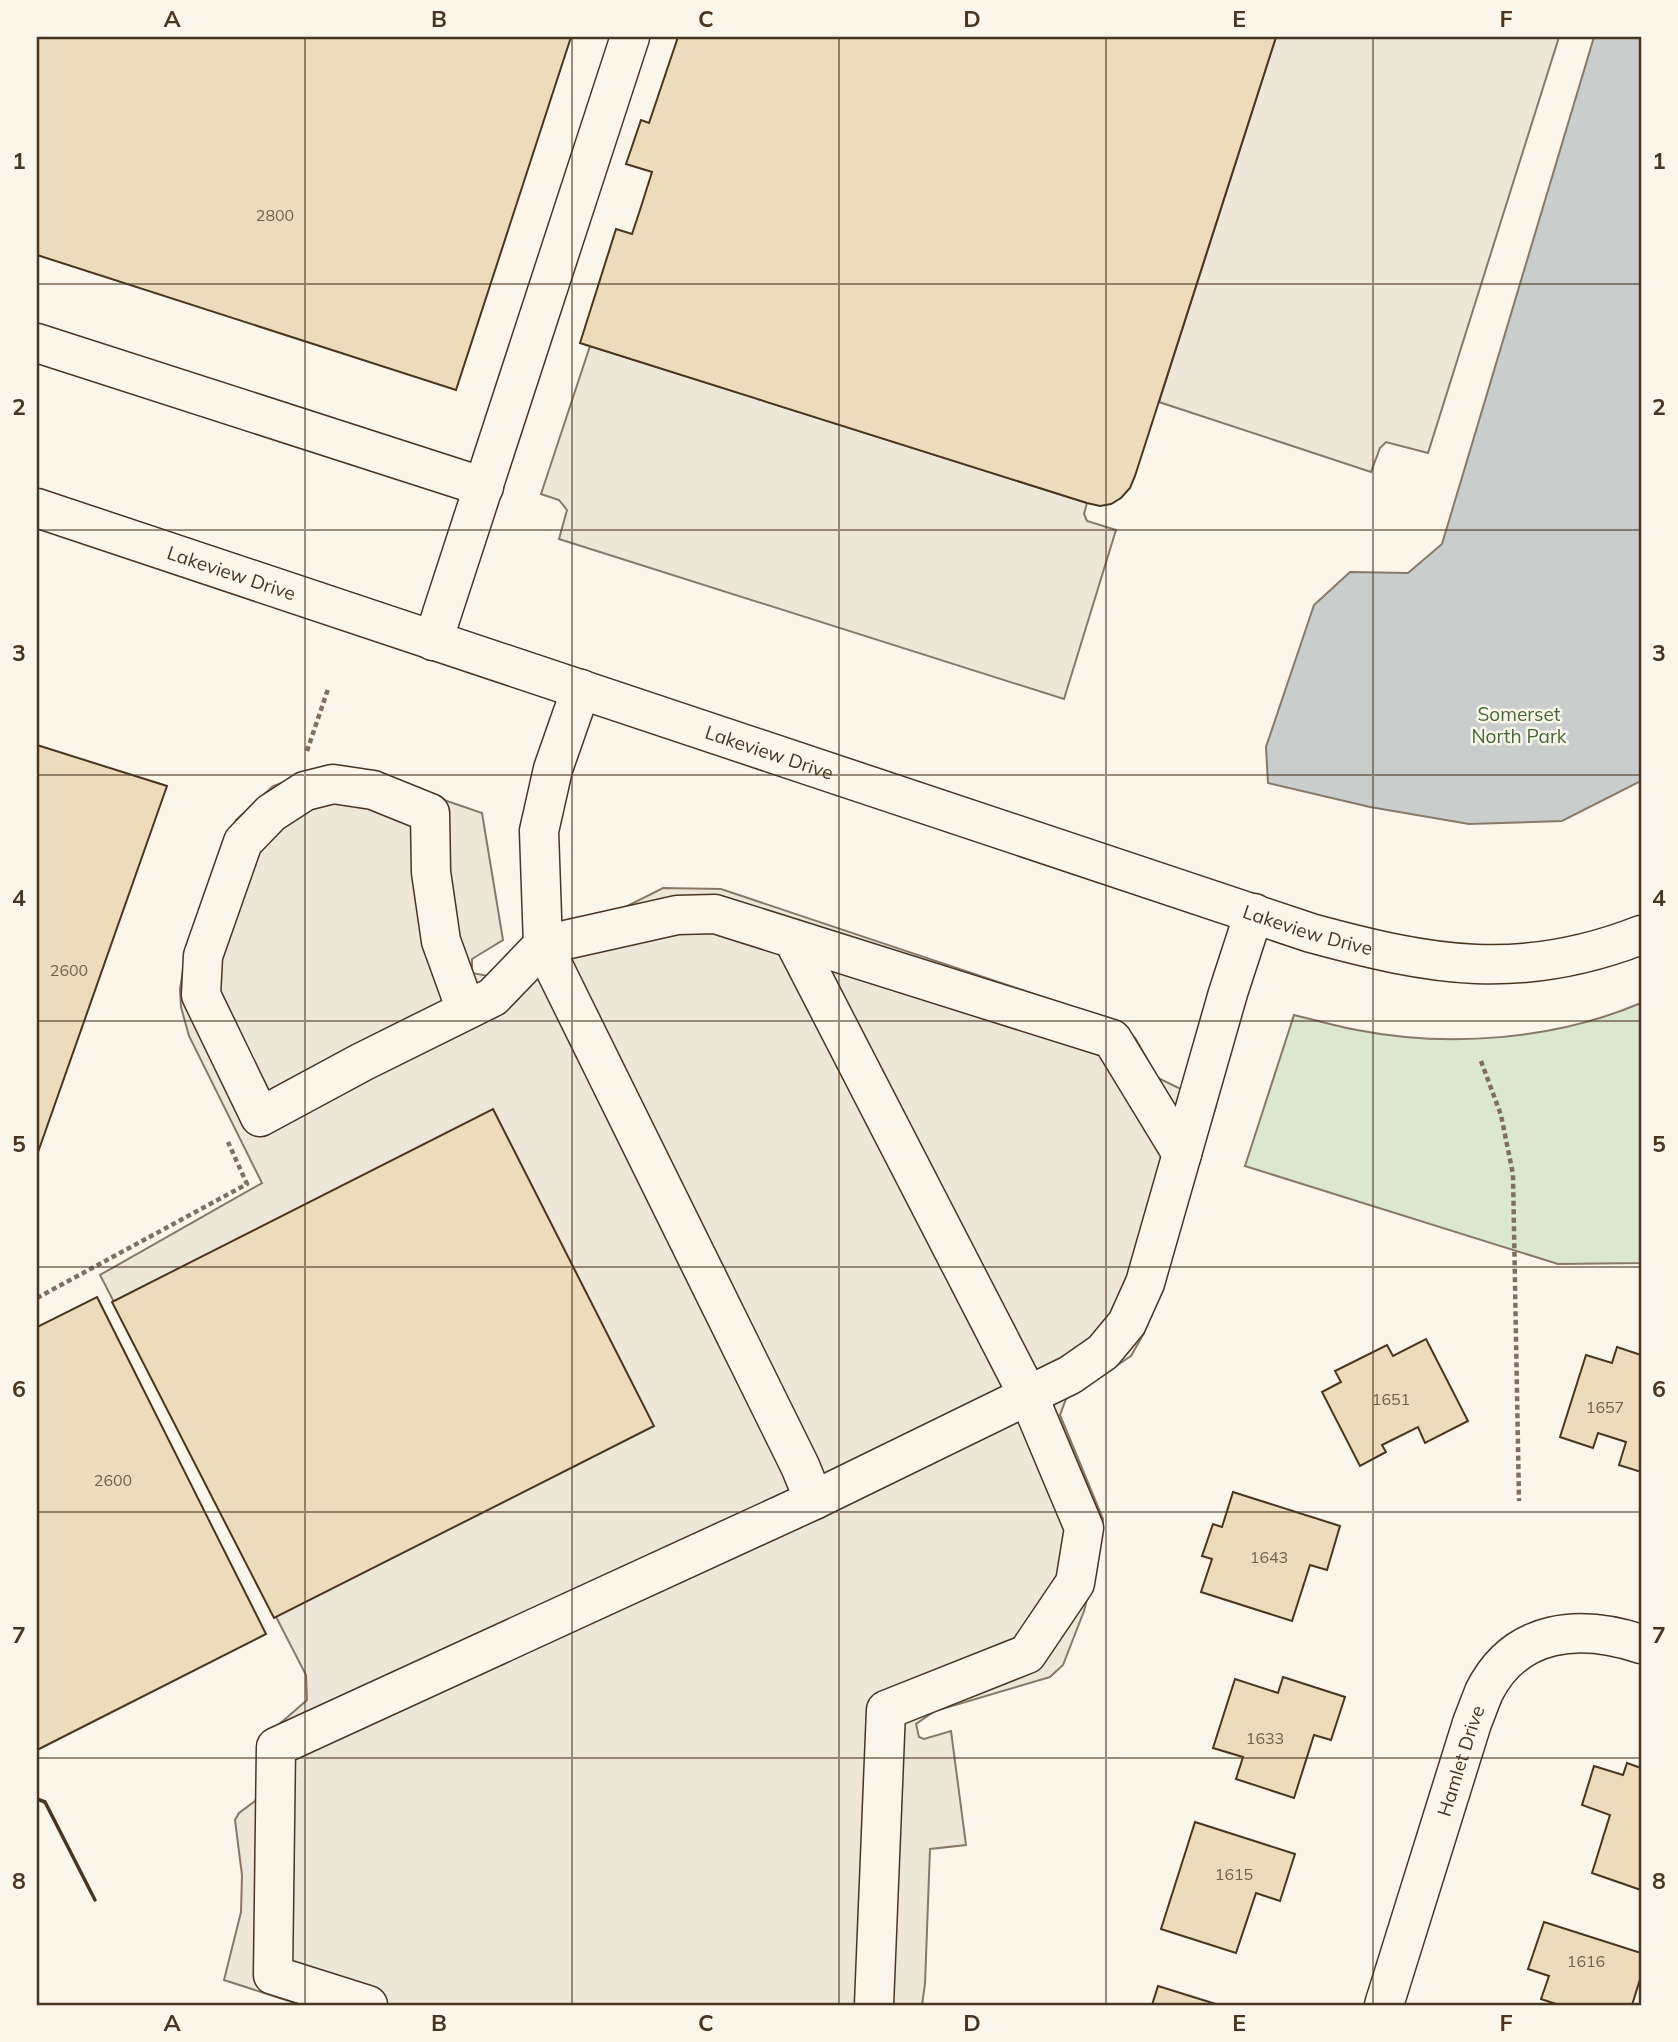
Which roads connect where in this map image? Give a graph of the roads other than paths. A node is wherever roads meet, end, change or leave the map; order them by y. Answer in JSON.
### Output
{"nodes":[{"id":1,"x":631,"y":37,"type":"edge"},
{"id":2,"x":37,"y":343,"type":"edge"},
{"id":3,"x":484,"y":488,"type":"junction"},
{"id":4,"x":37,"y":508,"type":"edge"},
{"id":5,"x":433,"y":641,"type":"junction"},
{"id":6,"x":580,"y":689,"type":"junction"},
{"id":7,"x":1254,"y":913,"type":"junction"},
{"id":8,"x":1641,"y":935,"type":"edge"},
{"id":9,"x":793,"y":939,"type":"junction"},
{"id":10,"x":543,"y":944,"type":"junction"},
{"id":11,"x":467,"y":1010,"type":"junction"},
{"id":12,"x":1182,"y":1154,"type":"junction"},
{"id":13,"x":1028,"y":1395,"type":"junction"},
{"id":14,"x":814,"y":1500,"type":"junction"},
{"id":15,"x":1641,"y":1644,"type":"edge"},
{"id":16,"x":368,"y":2005,"type":"edge"},
{"id":17,"x":874,"y":2005,"type":"edge"},
{"id":18,"x":1384,"y":2005,"type":"edge"}],
"edges":[{"from":1,"to":3,"type":"street"},
{"from":2,"to":3,"type":"street"},
{"from":3,"to":5,"type":"street"},
{"from":4,"to":5,"type":"street","name":"Lakeview Drive"},
{"from":5,"to":6,"type":"street","name":"Lakeview Drive"},
{"from":6,"to":7,"type":"street","name":"Lakeview Drive"},
{"from":6,"to":10,"type":"street"},
{"from":7,"to":8,"type":"street","name":"Lakeview Drive"},
{"from":7,"to":12,"type":"street"},
{"from":9,"to":10,"type":"street"},
{"from":9,"to":12,"type":"street"},
{"from":9,"to":13,"type":"street"},
{"from":10,"to":11,"type":"street"},
{"from":10,"to":14,"type":"street"},
{"from":11,"to":11,"type":"street"},
{"from":12,"to":13,"type":"street"},
{"from":13,"to":14,"type":"street"},
{"from":13,"to":17,"type":"street"},
{"from":14,"to":16,"type":"street"},
{"from":15,"to":18,"type":"street","name":"Hamlet Drive"}]}
